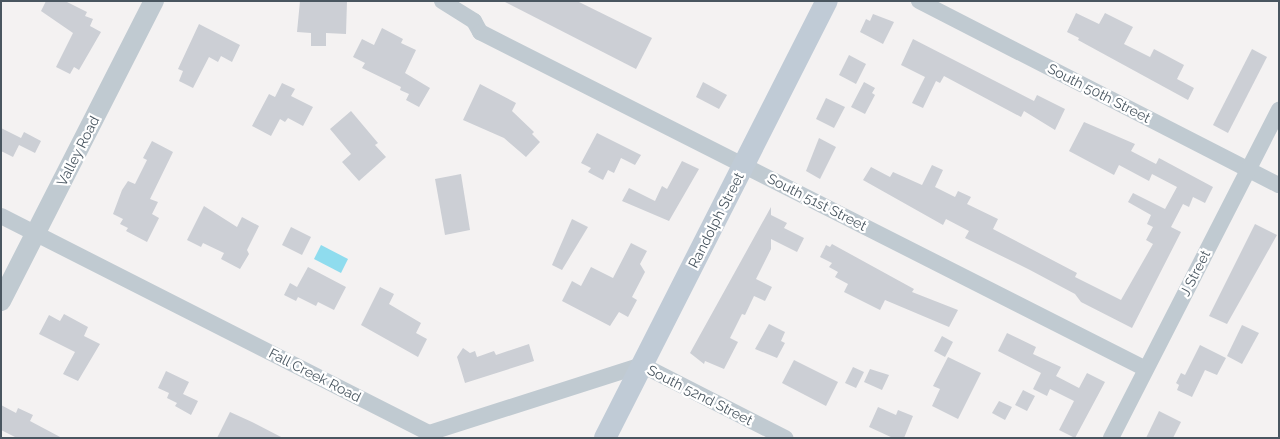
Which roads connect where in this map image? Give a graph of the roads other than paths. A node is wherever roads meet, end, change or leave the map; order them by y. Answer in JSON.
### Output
{"nodes":[{"id":1,"x":154,"y":1,"type":"edge"},
{"id":2,"x":442,"y":1,"type":"edge"},
{"id":3,"x":827,"y":1,"type":"edge"},
{"id":4,"x":919,"y":1,"type":"edge"},
{"id":5,"x":1279,"y":109,"type":"edge"},
{"id":6,"x":744,"y":165,"type":"junction"},
{"id":7,"x":1248,"y":169,"type":"junction"},
{"id":8,"x":1279,"y":185,"type":"edge"},
{"id":9,"x":1,"y":216,"type":"edge"},
{"id":10,"x":36,"y":234,"type":"junction"},
{"id":11,"x":1,"y":301,"type":"edge"},
{"id":12,"x":642,"y":365,"type":"junction"},
{"id":13,"x":1146,"y":369,"type":"junction"},
{"id":14,"x":428,"y":435,"type":"edge"},
{"id":15,"x":605,"y":438,"type":"edge"},
{"id":16,"x":785,"y":438,"type":"edge"},
{"id":17,"x":1111,"y":438,"type":"edge"}],
"edges":[{"from":1,"to":10,"type":"street","name":"Valley Road"},
{"from":2,"to":6,"type":"street","name":"South 51st Street"},
{"from":3,"to":6,"type":"main road","name":"Randolph Street"},
{"from":4,"to":7,"type":"street","name":"South 50th Street"},
{"from":5,"to":7,"type":"street","name":"J Street"},
{"from":6,"to":12,"type":"main road","name":"Randolph Street"},
{"from":6,"to":13,"type":"street","name":"South 51st Street"},
{"from":7,"to":8,"type":"street","name":"South 50th Street"},
{"from":7,"to":13,"type":"street","name":"J Street"},
{"from":9,"to":10,"type":"street","name":"Fall Creek Road"},
{"from":10,"to":11,"type":"street","name":"Valley Road"},
{"from":10,"to":14,"type":"street","name":"Fall Creek Road"},
{"from":12,"to":14,"type":"street","name":"Fall Creek Road"},
{"from":12,"to":15,"type":"main road","name":"Randolph Street"},
{"from":12,"to":16,"type":"street","name":"South 52nd Street"},
{"from":13,"to":17,"type":"street","name":"J Street"}]}
